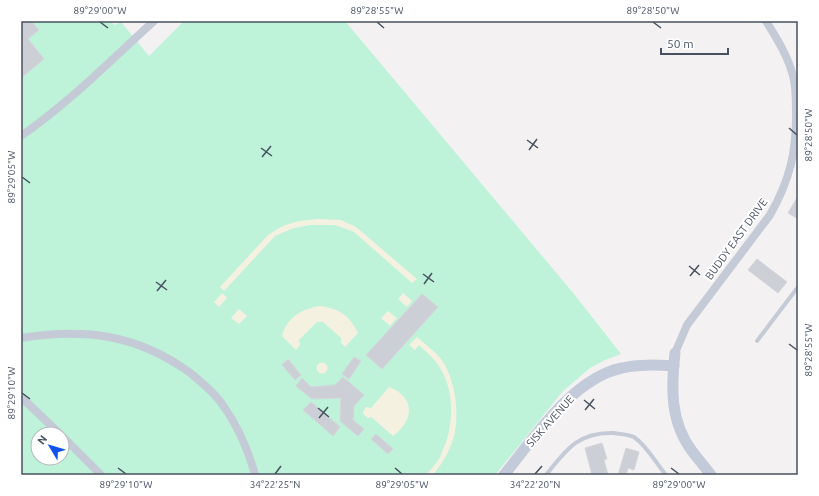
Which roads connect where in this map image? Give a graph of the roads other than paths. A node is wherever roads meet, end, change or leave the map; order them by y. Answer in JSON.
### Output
{"nodes":[{"id":1,"x":154,"y":21,"type":"edge"},
{"id":2,"x":766,"y":21,"type":"edge"},
{"id":3,"x":796,"y":76,"type":"edge"},
{"id":4,"x":21,"y":136,"type":"edge"},
{"id":5,"x":798,"y":287,"type":"edge"},
{"id":6,"x":21,"y":338,"type":"edge"},
{"id":7,"x":756,"y":341,"type":"dead end"},
{"id":8,"x":675,"y":353,"type":"joint"},
{"id":9,"x":674,"y":366,"type":"junction"},
{"id":10,"x":21,"y":398,"type":"edge"},
{"id":11,"x":51,"y":426,"type":"edge"},
{"id":12,"x":70,"y":444,"type":"edge"},
{"id":13,"x":101,"y":475,"type":"edge"},
{"id":14,"x":255,"y":475,"type":"edge"},
{"id":15,"x":504,"y":475,"type":"edge"},
{"id":16,"x":546,"y":475,"type":"edge"},
{"id":17,"x":666,"y":475,"type":"edge"},
{"id":18,"x":711,"y":475,"type":"edge"}],
"edges":[{"from":1,"to":4,"type":"street"},
{"from":2,"to":3,"type":"street","name":"BUDDY EAST DRIVE"},
{"from":3,"to":8,"type":"street","name":"BUDDY EAST DRIVE"},
{"from":5,"to":7,"type":"lane"},
{"from":6,"to":14,"type":"street"},
{"from":8,"to":9,"type":"street"},
{"from":9,"to":15,"type":"street","name":"SISK AVENUE"},
{"from":9,"to":18,"type":"street"},
{"from":10,"to":11,"type":"street"},
{"from":12,"to":13,"type":"street"},
{"from":16,"to":17,"type":"lane"}]}
